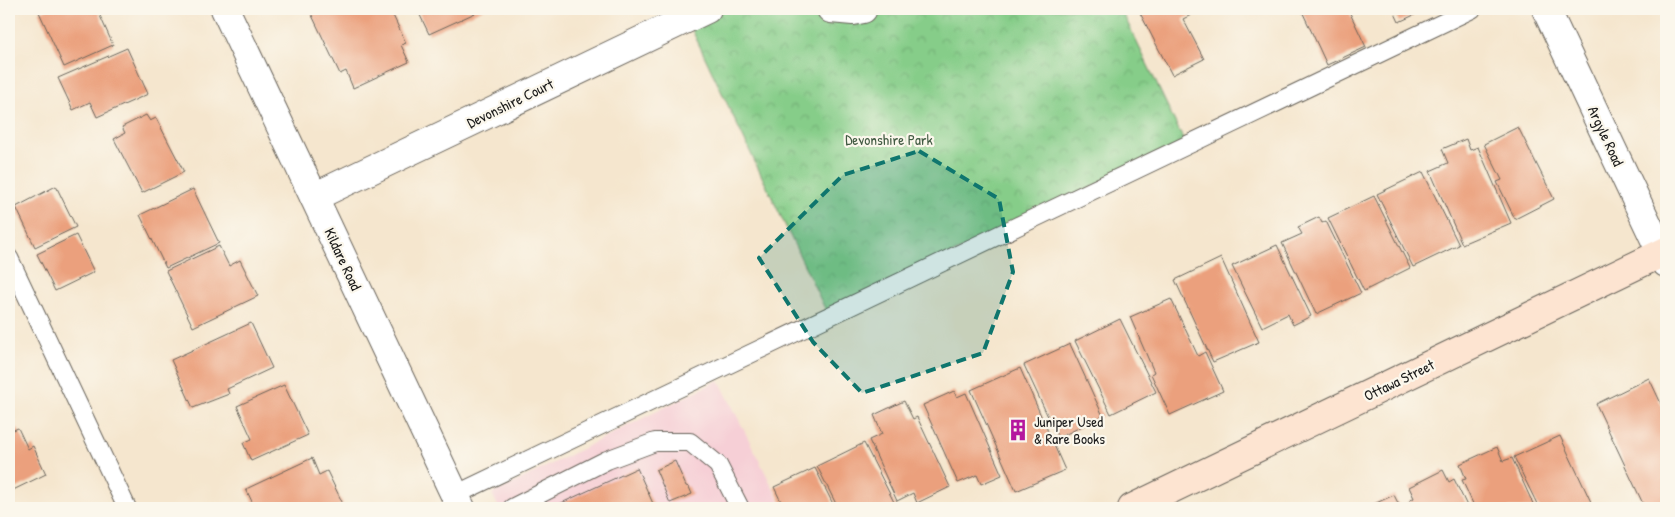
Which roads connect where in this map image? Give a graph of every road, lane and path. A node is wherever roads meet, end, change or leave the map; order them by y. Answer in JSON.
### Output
{"nodes":[{"id":1,"x":225,"y":9,"type":"edge"},
{"id":2,"x":707,"y":9,"type":"edge"},
{"id":3,"x":832,"y":9,"type":"edge"},
{"id":4,"x":863,"y":9,"type":"edge"},
{"id":5,"x":1472,"y":9,"type":"edge"},
{"id":6,"x":1546,"y":9,"type":"edge"},
{"id":7,"x":314,"y":197,"type":"junction"},
{"id":8,"x":1665,"y":256,"type":"edge"},
{"id":9,"x":9,"y":258,"type":"edge"},
{"id":10,"x":458,"y":501,"type":"edge"},
{"id":11,"x":127,"y":508,"type":"edge"},
{"id":12,"x":512,"y":508,"type":"edge"},
{"id":13,"x":740,"y":508,"type":"edge"},
{"id":14,"x":1132,"y":508,"type":"edge"}],
"edges":[{"from":1,"to":7,"type":"street","name":"Kildare Road"},
{"from":2,"to":7,"type":"street","name":"Devonshire Court"},
{"from":3,"to":4,"type":"street"},
{"from":5,"to":10,"type":"lane"},
{"from":6,"to":8,"type":"street","name":"Argyle Road"},
{"from":7,"to":10,"type":"street","name":"Kildare Road"},
{"from":8,"to":14,"type":"street","name":"Ottawa Street"},
{"from":9,"to":11,"type":"lane"},
{"from":12,"to":13,"type":"lane"}]}
